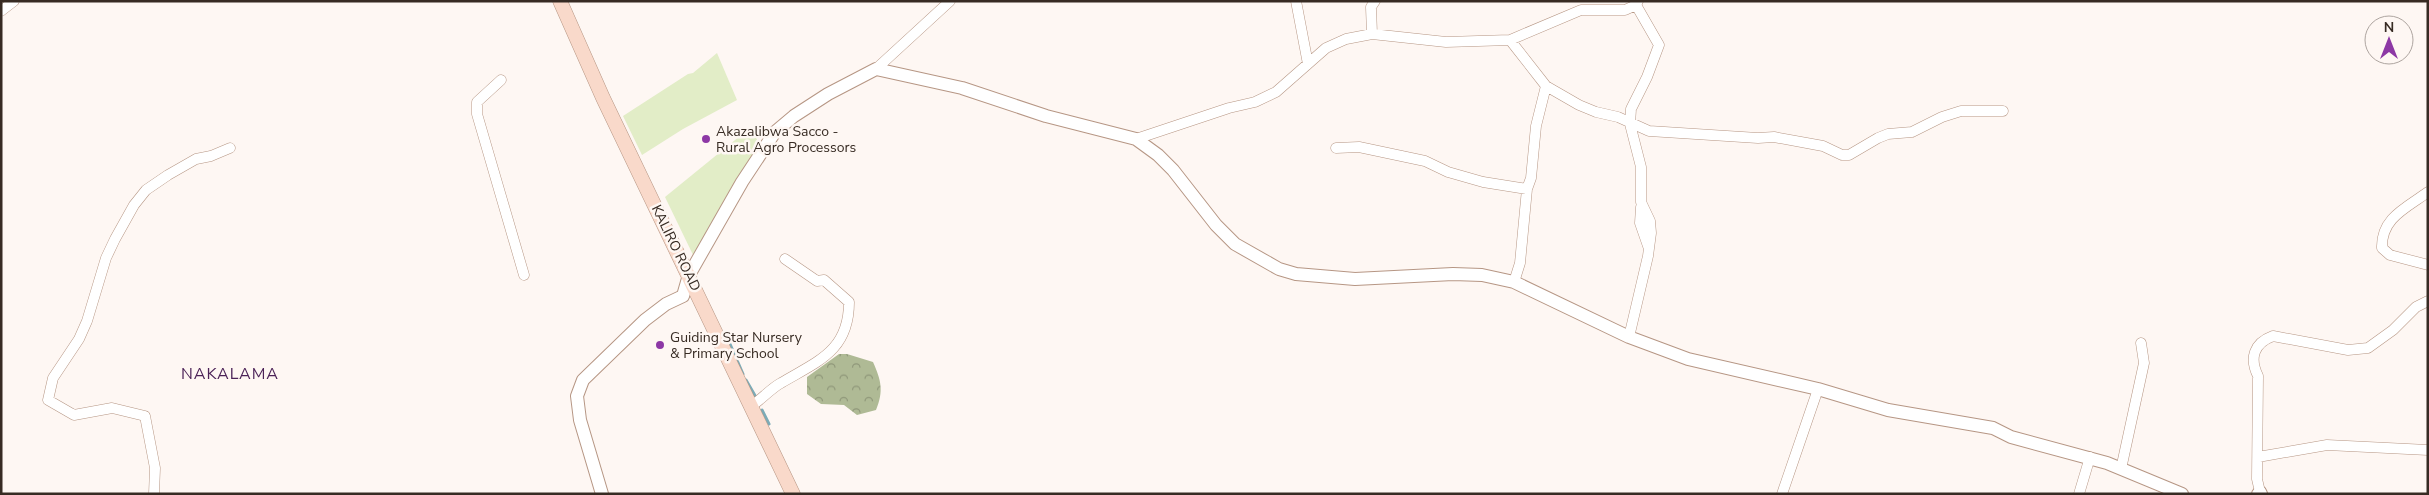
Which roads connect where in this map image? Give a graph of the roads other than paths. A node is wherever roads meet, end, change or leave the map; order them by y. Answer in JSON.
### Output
{"nodes":[{"id":1,"x":14,"y":1,"type":"edge"},
{"id":2,"x":560,"y":1,"type":"edge"},
{"id":3,"x":950,"y":1,"type":"edge"},
{"id":4,"x":1296,"y":1,"type":"edge"},
{"id":5,"x":1374,"y":1,"type":"edge"},
{"id":6,"x":1637,"y":3,"type":"edge"},
{"id":7,"x":1,"y":11,"type":"edge"},
{"id":8,"x":1372,"y":34,"type":"junction"},
{"id":9,"x":1510,"y":40,"type":"junction"},
{"id":10,"x":1308,"y":64,"type":"junction"},
{"id":11,"x":876,"y":69,"type":"junction"},
{"id":12,"x":501,"y":80,"type":"dead end"},
{"id":13,"x":1546,"y":86,"type":"junction"},
{"id":14,"x":2003,"y":111,"type":"dead end"},
{"id":15,"x":1630,"y":124,"type":"junction"},
{"id":16,"x":1136,"y":138,"type":"junction"},
{"id":17,"x":230,"y":148,"type":"dead end"},
{"id":18,"x":1336,"y":148,"type":"dead end"},
{"id":19,"x":1527,"y":189,"type":"junction"},
{"id":20,"x":2428,"y":192,"type":"edge"},
{"id":21,"x":785,"y":259,"type":"dead end"},
{"id":22,"x":2428,"y":265,"type":"edge"},
{"id":23,"x":524,"y":274,"type":"dead end"},
{"id":24,"x":690,"y":275,"type":"junction"},
{"id":25,"x":1514,"y":282,"type":"junction"},
{"id":26,"x":2428,"y":302,"type":"edge"},
{"id":27,"x":1629,"y":337,"type":"junction"},
{"id":28,"x":2141,"y":343,"type":"dead end"},
{"id":29,"x":1818,"y":389,"type":"junction"},
{"id":30,"x":750,"y":407,"type":"junction"},
{"id":31,"x":2428,"y":450,"type":"edge"},
{"id":32,"x":2090,"y":457,"type":"junction"},
{"id":33,"x":2258,"y":457,"type":"junction"},
{"id":34,"x":2121,"y":469,"type":"junction"},
{"id":35,"x":2260,"y":493,"type":"edge"},
{"id":36,"x":154,"y":494,"type":"edge"},
{"id":37,"x":602,"y":494,"type":"edge"},
{"id":38,"x":793,"y":494,"type":"edge"},
{"id":39,"x":1782,"y":494,"type":"edge"},
{"id":40,"x":2079,"y":494,"type":"edge"},
{"id":41,"x":2182,"y":494,"type":"edge"}],
"edges":[{"from":1,"to":7,"type":"street"},
{"from":2,"to":24,"type":"main road","name":"KALIRO ROAD"},
{"from":3,"to":11,"type":"street"},
{"from":4,"to":10,"type":"street"},
{"from":5,"to":8,"type":"street"},
{"from":6,"to":9,"type":"street"},
{"from":6,"to":15,"type":"street"},
{"from":8,"to":9,"type":"street"},
{"from":8,"to":10,"type":"street"},
{"from":9,"to":13,"type":"street"},
{"from":10,"to":16,"type":"street"},
{"from":11,"to":16,"type":"street"},
{"from":11,"to":24,"type":"street"},
{"from":12,"to":23,"type":"street"},
{"from":13,"to":15,"type":"street"},
{"from":13,"to":19,"type":"street"},
{"from":14,"to":15,"type":"street"},
{"from":15,"to":27,"type":"street"},
{"from":16,"to":25,"type":"street"},
{"from":17,"to":36,"type":"street"},
{"from":18,"to":19,"type":"street"},
{"from":19,"to":25,"type":"street"},
{"from":20,"to":22,"type":"street"},
{"from":21,"to":30,"type":"street"},
{"from":24,"to":30,"type":"main road","name":"KALIRO ROAD"},
{"from":24,"to":37,"type":"street"},
{"from":25,"to":27,"type":"street"},
{"from":26,"to":33,"type":"street"},
{"from":27,"to":29,"type":"street"},
{"from":28,"to":34,"type":"street"},
{"from":29,"to":32,"type":"street"},
{"from":29,"to":39,"type":"street"},
{"from":30,"to":38,"type":"main road","name":"KALIRO ROAD"},
{"from":31,"to":33,"type":"street"},
{"from":32,"to":34,"type":"street"},
{"from":32,"to":40,"type":"street"},
{"from":33,"to":35,"type":"street"},
{"from":34,"to":41,"type":"street"}]}
